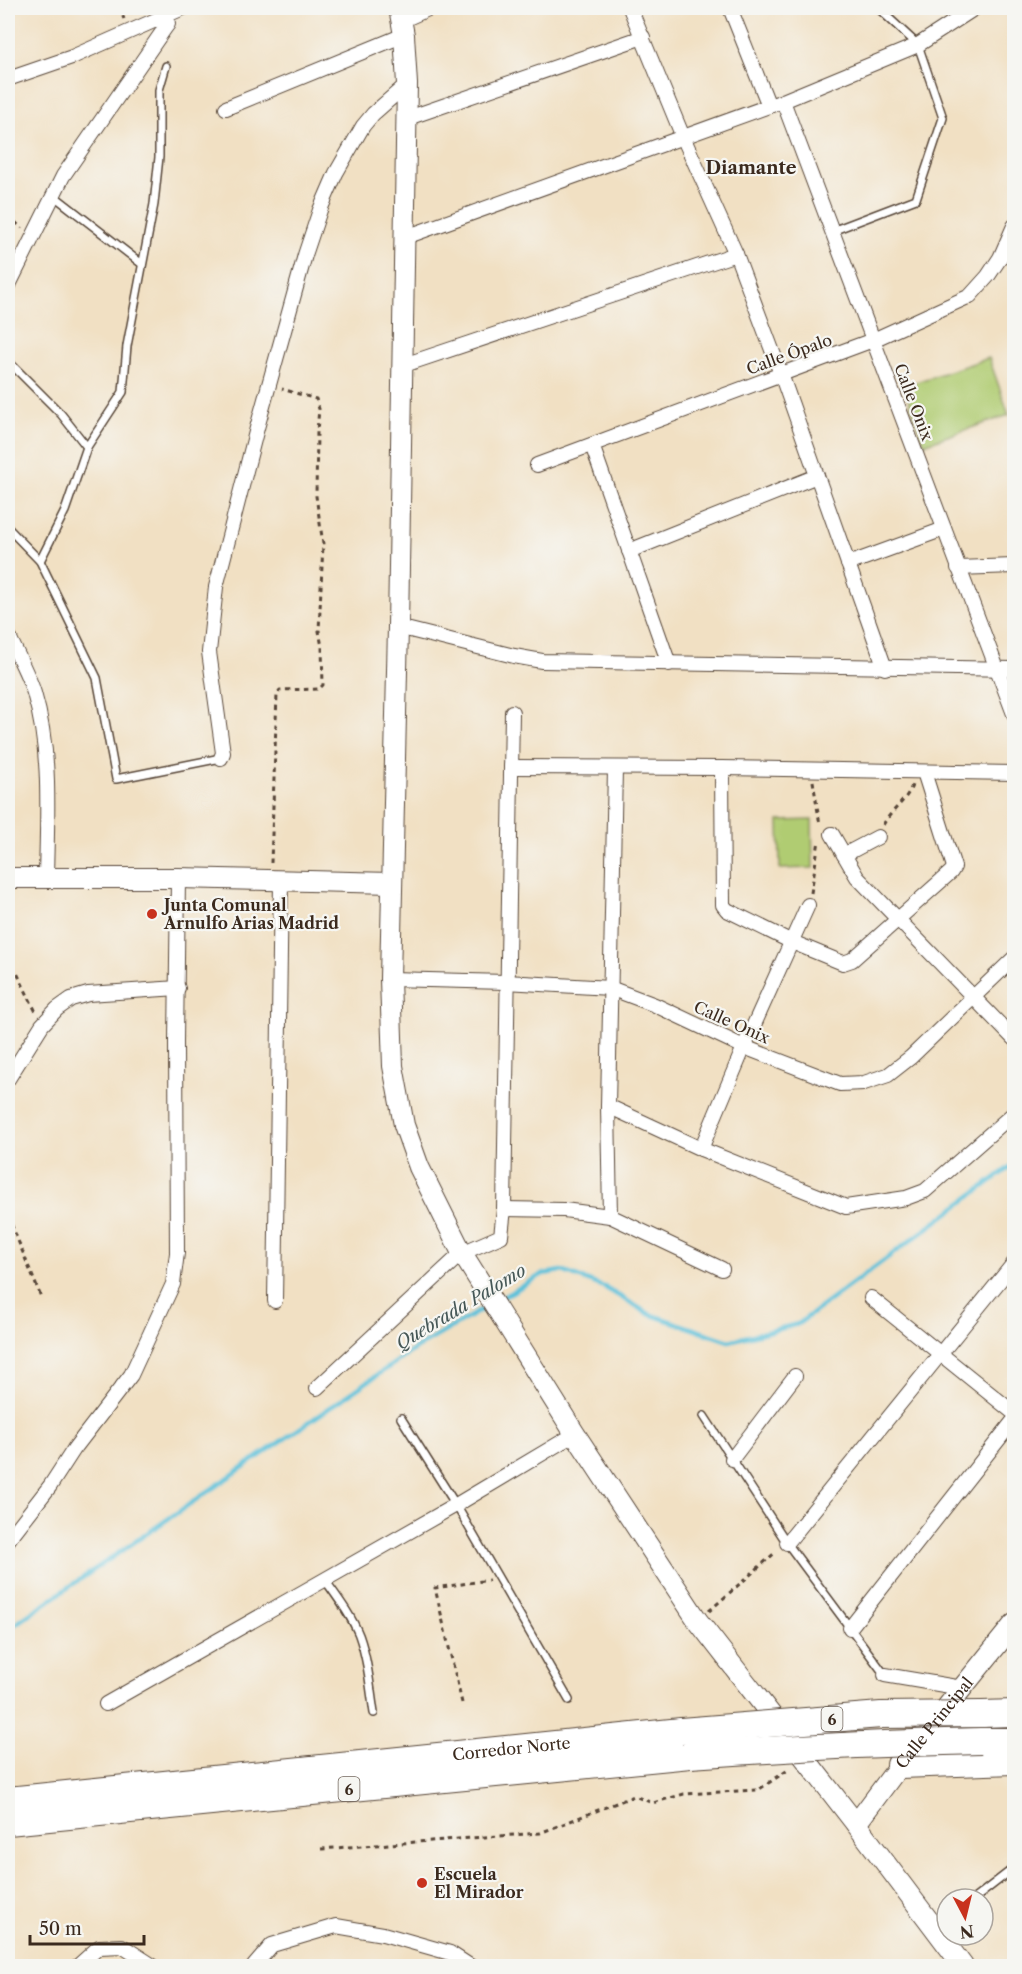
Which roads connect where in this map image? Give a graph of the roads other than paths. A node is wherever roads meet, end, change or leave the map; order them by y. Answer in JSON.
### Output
{"nodes":[{"id":1,"x":183,"y":8,"type":"edge"},
{"id":2,"x":430,"y":8,"type":"edge"},
{"id":3,"x":630,"y":8,"type":"edge"},
{"id":4,"x":730,"y":8,"type":"edge"},
{"id":5,"x":878,"y":8,"type":"edge"},
{"id":6,"x":975,"y":8,"type":"edge"},
{"id":7,"x":167,"y":16,"type":"junction"},
{"id":8,"x":401,"y":21,"type":"edge"},
{"id":9,"x":643,"y":37,"type":"junction"},
{"id":10,"x":918,"y":45,"type":"junction"},
{"id":11,"x":166,"y":66,"type":"dead end"},
{"id":12,"x":8,"y":79,"type":"edge"},
{"id":13,"x":407,"y":84,"type":"junction"},
{"id":14,"x":783,"y":101,"type":"junction"},
{"id":15,"x":769,"y":106,"type":"junction"},
{"id":16,"x":226,"y":108,"type":"dead end"},
{"id":17,"x":405,"y":119,"type":"junction"},
{"id":18,"x":683,"y":137,"type":"junction"},
{"id":19,"x":53,"y":195,"type":"junction"},
{"id":20,"x":1014,"y":225,"type":"edge"},
{"id":21,"x":832,"y":231,"type":"junction"},
{"id":22,"x":403,"y":238,"type":"junction"},
{"id":23,"x":736,"y":254,"type":"junction"},
{"id":24,"x":142,"y":264,"type":"junction"},
{"id":25,"x":8,"y":287,"type":"edge"},
{"id":26,"x":873,"y":340,"type":"junction"},
{"id":27,"x":8,"y":362,"type":"edge"},
{"id":28,"x":401,"y":366,"type":"junction"},
{"id":29,"x":781,"y":374,"type":"junction"},
{"id":30,"x":592,"y":445,"type":"junction"},
{"id":31,"x":87,"y":447,"type":"junction"},
{"id":32,"x":537,"y":465,"type":"dead end"},
{"id":33,"x":817,"y":476,"type":"junction"},
{"id":34,"x":8,"y":528,"type":"edge"},
{"id":35,"x":944,"y":529,"type":"junction"},
{"id":36,"x":629,"y":550,"type":"junction"},
{"id":37,"x":40,"y":561,"type":"junction"},
{"id":38,"x":848,"y":564,"type":"junction"},
{"id":39,"x":1014,"y":566,"type":"edge"},
{"id":40,"x":958,"y":568,"type":"junction"},
{"id":41,"x":398,"y":627,"type":"junction"},
{"id":42,"x":8,"y":634,"type":"edge"},
{"id":43,"x":669,"y":664,"type":"junction"},
{"id":44,"x":885,"y":668,"type":"junction"},
{"id":45,"x":998,"y":669,"type":"junction"},
{"id":46,"x":1014,"y":669,"type":"edge"},
{"id":47,"x":512,"y":712,"type":"dead end"},
{"id":48,"x":1014,"y":714,"type":"edge"},
{"id":49,"x":221,"y":758,"type":"joint"},
{"id":50,"x":511,"y":767,"type":"junction"},
{"id":51,"x":722,"y":768,"type":"junction"},
{"id":52,"x":615,"y":769,"type":"junction"},
{"id":53,"x":920,"y":772,"type":"junction"},
{"id":54,"x":1014,"y":773,"type":"edge"},
{"id":55,"x":826,"y":835,"type":"road end"},
{"id":56,"x":878,"y":837,"type":"road end"},
{"id":57,"x":844,"y":855,"type":"junction"},
{"id":58,"x":8,"y":878,"type":"edge"},
{"id":59,"x":46,"y":878,"type":"junction"},
{"id":60,"x":178,"y":878,"type":"junction"},
{"id":61,"x":276,"y":880,"type":"junction"},
{"id":62,"x":392,"y":883,"type":"junction"},
{"id":63,"x":808,"y":905,"type":"road end"},
{"id":64,"x":898,"y":919,"type":"junction"},
{"id":65,"x":792,"y":942,"type":"junction"},
{"id":66,"x":1014,"y":958,"type":"edge"},
{"id":67,"x":390,"y":980,"type":"junction"},
{"id":68,"x":506,"y":982,"type":"junction"},
{"id":69,"x":178,"y":988,"type":"junction"},
{"id":70,"x":610,"y":988,"type":"junction"},
{"id":71,"x":974,"y":998,"type":"junction"},
{"id":72,"x":1014,"y":1040,"type":"edge"},
{"id":73,"x":744,"y":1047,"type":"junction"},
{"id":74,"x":8,"y":1079,"type":"edge"},
{"id":75,"x":609,"y":1106,"type":"junction"},
{"id":76,"x":1014,"y":1113,"type":"edge"},
{"id":77,"x":701,"y":1149,"type":"junction"},
{"id":78,"x":504,"y":1209,"type":"junction"},
{"id":79,"x":610,"y":1216,"type":"junction"},
{"id":80,"x":462,"y":1253,"type":"junction"},
{"id":81,"x":1014,"y":1263,"type":"edge"},
{"id":82,"x":722,"y":1269,"type":"dead end"},
{"id":83,"x":871,"y":1298,"type":"dead end"},
{"id":84,"x":275,"y":1301,"type":"dead end"},
{"id":85,"x":940,"y":1354,"type":"junction"},
{"id":86,"x":795,"y":1376,"type":"dead end"},
{"id":87,"x":317,"y":1388,"type":"dead end"},
{"id":88,"x":1014,"y":1413,"type":"edge"},
{"id":89,"x":704,"y":1416,"type":"dead end"},
{"id":90,"x":401,"y":1418,"type":"dead end"},
{"id":91,"x":1014,"y":1420,"type":"edge"},
{"id":92,"x":575,"y":1434,"type":"junction"},
{"id":93,"x":732,"y":1459,"type":"junction"},
{"id":94,"x":456,"y":1505,"type":"junction"},
{"id":95,"x":8,"y":1540,"type":"edge"},
{"id":96,"x":787,"y":1543,"type":"junction"},
{"id":97,"x":324,"y":1580,"type":"junction"},
{"id":98,"x":1014,"y":1624,"type":"edge"},
{"id":99,"x":850,"y":1628,"type":"junction"},
{"id":100,"x":885,"y":1675,"type":"joint"},
{"id":101,"x":962,"y":1688,"type":"junction"},
{"id":102,"x":569,"y":1700,"type":"dead end"},
{"id":103,"x":106,"y":1704,"type":"dead end"},
{"id":104,"x":374,"y":1713,"type":"dead end"},
{"id":105,"x":1014,"y":1713,"type":"edge"},
{"id":106,"x":1014,"y":1741,"type":"edge"},
{"id":107,"x":1014,"y":1761,"type":"edge"},
{"id":108,"x":900,"y":1765,"type":"junction"},
{"id":109,"x":8,"y":1800,"type":"edge"},
{"id":110,"x":8,"y":1822,"type":"edge"},
{"id":111,"x":856,"y":1824,"type":"junction"},
{"id":112,"x":1014,"y":1868,"type":"edge"},
{"id":113,"x":989,"y":1887,"type":"edge"},
{"id":114,"x":78,"y":1966,"type":"edge"},
{"id":115,"x":153,"y":1966,"type":"edge"},
{"id":116,"x":254,"y":1966,"type":"edge"},
{"id":117,"x":470,"y":1966,"type":"edge"},
{"id":118,"x":963,"y":1966,"type":"edge"}],
"edges":[{"from":1,"to":7,"type":"street"},
{"from":2,"to":8,"type":"street"},
{"from":3,"to":9,"type":"street"},
{"from":4,"to":15,"type":"street"},
{"from":5,"to":10,"type":"lane"},
{"from":6,"to":10,"type":"street"},
{"from":7,"to":12,"type":"street"},
{"from":7,"to":19,"type":"street"},
{"from":8,"to":13,"type":"street"},
{"from":8,"to":16,"type":"street"},
{"from":9,"to":17,"type":"street"},
{"from":9,"to":18,"type":"street"},
{"from":10,"to":14,"type":"street"},
{"from":10,"to":21,"type":"lane"},
{"from":11,"to":24,"type":"lane"},
{"from":13,"to":17,"type":"street"},
{"from":13,"to":49,"type":"street"},
{"from":14,"to":15,"type":"street"},
{"from":14,"to":21,"type":"street","name":"Calle Onix"},
{"from":15,"to":18,"type":"street"},
{"from":17,"to":22,"type":"street"},
{"from":18,"to":22,"type":"street"},
{"from":18,"to":23,"type":"street"},
{"from":19,"to":24,"type":"lane"},
{"from":19,"to":25,"type":"street"},
{"from":20,"to":26,"type":"street","name":"Calle Ópalo"},
{"from":21,"to":26,"type":"street","name":"Calle Onix"},
{"from":22,"to":28,"type":"street"},
{"from":23,"to":28,"type":"street"},
{"from":23,"to":29,"type":"street"},
{"from":24,"to":31,"type":"lane"},
{"from":26,"to":29,"type":"street","name":"Calle Ópalo"},
{"from":26,"to":35,"type":"street","name":"Calle Onix"},
{"from":27,"to":31,"type":"lane"},
{"from":28,"to":41,"type":"street"},
{"from":29,"to":30,"type":"street","name":"Calle Ópalo"},
{"from":29,"to":33,"type":"street"},
{"from":30,"to":32,"type":"street","name":"Calle Ópalo"},
{"from":30,"to":36,"type":"street"},
{"from":31,"to":37,"type":"lane"},
{"from":33,"to":36,"type":"street"},
{"from":33,"to":38,"type":"street"},
{"from":34,"to":37,"type":"lane"},
{"from":35,"to":38,"type":"street"},
{"from":35,"to":40,"type":"street","name":"Calle Onix"},
{"from":36,"to":43,"type":"street"},
{"from":37,"to":49,"type":"lane"},
{"from":38,"to":44,"type":"street"},
{"from":39,"to":40,"type":"street"},
{"from":40,"to":45,"type":"street","name":"Calle Onix"},
{"from":41,"to":43,"type":"street"},
{"from":41,"to":62,"type":"street"},
{"from":42,"to":59,"type":"street"},
{"from":43,"to":44,"type":"street"},
{"from":44,"to":45,"type":"street"},
{"from":45,"to":46,"type":"street"},
{"from":45,"to":48,"type":"street","name":"Calle Onix"},
{"from":47,"to":50,"type":"street"},
{"from":50,"to":52,"type":"street"},
{"from":50,"to":68,"type":"street"},
{"from":51,"to":52,"type":"street"},
{"from":51,"to":53,"type":"street"},
{"from":51,"to":65,"type":"street"},
{"from":52,"to":70,"type":"street"},
{"from":53,"to":54,"type":"street"},
{"from":53,"to":64,"type":"street"},
{"from":55,"to":57,"type":"street"},
{"from":56,"to":57,"type":"street"},
{"from":57,"to":64,"type":"street"},
{"from":58,"to":59,"type":"street"},
{"from":59,"to":60,"type":"street"},
{"from":60,"to":61,"type":"street"},
{"from":60,"to":69,"type":"street"},
{"from":61,"to":62,"type":"street"},
{"from":61,"to":84,"type":"street"},
{"from":62,"to":67,"type":"street"},
{"from":63,"to":65,"type":"street"},
{"from":64,"to":65,"type":"street"},
{"from":64,"to":71,"type":"street"},
{"from":65,"to":73,"type":"street"},
{"from":66,"to":71,"type":"street","name":"Calle Onix"},
{"from":67,"to":68,"type":"street","name":"Calle Onix"},
{"from":67,"to":80,"type":"street"},
{"from":68,"to":70,"type":"street","name":"Calle Onix"},
{"from":68,"to":78,"type":"street"},
{"from":69,"to":74,"type":"street"},
{"from":69,"to":95,"type":"street"},
{"from":70,"to":73,"type":"street","name":"Calle Onix"},
{"from":70,"to":75,"type":"street"},
{"from":71,"to":72,"type":"street"},
{"from":71,"to":73,"type":"street","name":"Calle Onix"},
{"from":73,"to":77,"type":"street"},
{"from":75,"to":77,"type":"street"},
{"from":75,"to":79,"type":"street"},
{"from":76,"to":77,"type":"street"},
{"from":78,"to":79,"type":"street"},
{"from":78,"to":80,"type":"street"},
{"from":79,"to":82,"type":"street"},
{"from":80,"to":87,"type":"street"},
{"from":80,"to":92,"type":"street"},
{"from":81,"to":85,"type":"street"},
{"from":83,"to":85,"type":"street"},
{"from":85,"to":88,"type":"street"},
{"from":85,"to":96,"type":"street"},
{"from":86,"to":93,"type":"street"},
{"from":89,"to":93,"type":"lane"},
{"from":90,"to":94,"type":"lane"},
{"from":91,"to":99,"type":"street"},
{"from":92,"to":94,"type":"street"},
{"from":92,"to":111,"type":"street"},
{"from":93,"to":96,"type":"lane"},
{"from":94,"to":97,"type":"street"},
{"from":94,"to":102,"type":"lane"},
{"from":96,"to":99,"type":"lane"},
{"from":97,"to":103,"type":"street"},
{"from":97,"to":104,"type":"lane"},
{"from":98,"to":101,"type":"street","name":"Calle Principal"},
{"from":99,"to":100,"type":"lane"},
{"from":100,"to":101,"type":"street"},
{"from":101,"to":108,"type":"street","name":"Calle Principal"},
{"from":105,"to":109,"type":"highway","name":"Corredor Norte","number":"6","bridge":true},
{"from":106,"to":110,"type":"highway","name":"Corredor Norte","number":"6","bridge":true},
{"from":107,"to":108,"type":"highway"},
{"from":108,"to":111,"type":"street","name":"Calle Principal"},
{"from":111,"to":118,"type":"street"},
{"from":112,"to":113,"type":"lane"},
{"from":114,"to":115,"type":"street"},
{"from":116,"to":117,"type":"street"}]}
